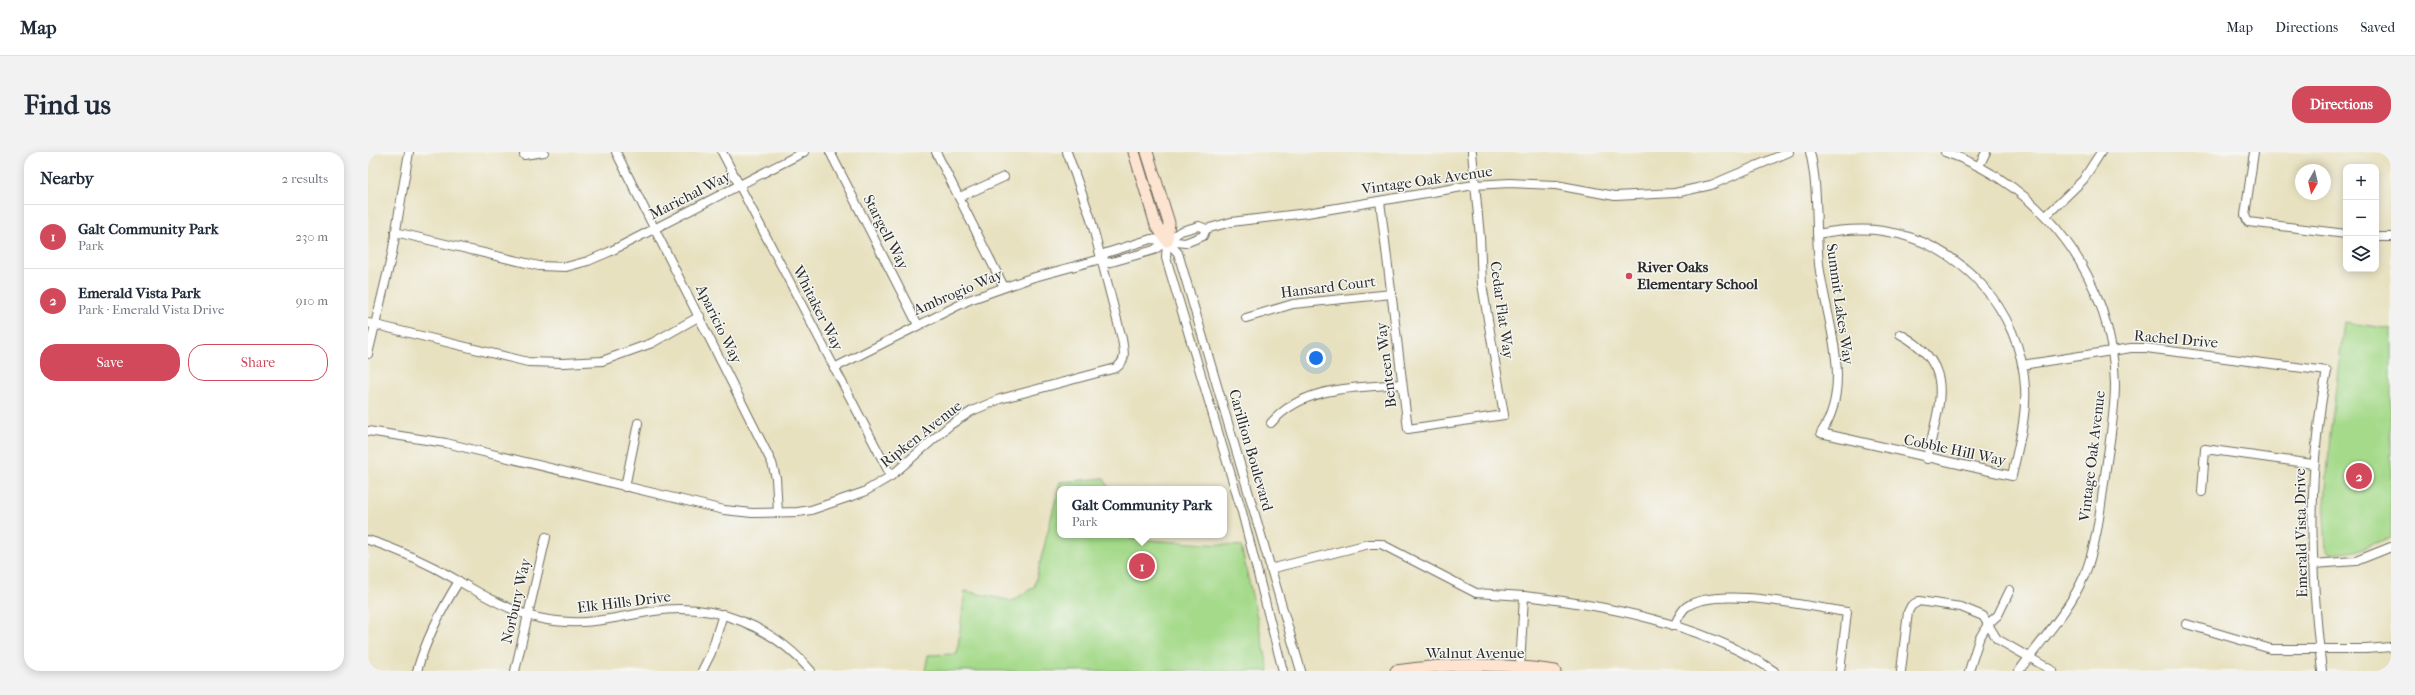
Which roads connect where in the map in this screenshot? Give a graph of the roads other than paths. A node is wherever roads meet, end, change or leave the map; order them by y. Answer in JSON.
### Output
{"nodes":[{"id":1,"x":409,"y":152,"type":"edge"},
{"id":2,"x":544,"y":152,"type":"edge"},
{"id":3,"x":616,"y":152,"type":"edge"},
{"id":4,"x":722,"y":152,"type":"edge"},
{"id":5,"x":804,"y":152,"type":"edge"},
{"id":6,"x":830,"y":152,"type":"edge"},
{"id":7,"x":936,"y":152,"type":"edge"},
{"id":8,"x":1067,"y":152,"type":"edge"},
{"id":9,"x":1134,"y":152,"type":"edge"},
{"id":10,"x":1147,"y":152,"type":"edge"},
{"id":11,"x":1472,"y":152,"type":"edge"},
{"id":12,"x":1789,"y":152,"type":"edge"},
{"id":13,"x":1810,"y":152,"type":"edge"},
{"id":14,"x":1945,"y":152,"type":"edge"},
{"id":15,"x":1986,"y":152,"type":"edge"},
{"id":16,"x":2101,"y":152,"type":"edge"},
{"id":17,"x":2254,"y":152,"type":"edge"},
{"id":18,"x":524,"y":155,"type":"dead end"},
{"id":19,"x":1978,"y":166,"type":"junction"},
{"id":20,"x":1004,"y":177,"type":"dead end"},
{"id":21,"x":1474,"y":185,"type":"junction"},
{"id":22,"x":739,"y":186,"type":"junction"},
{"id":23,"x":960,"y":197,"type":"junction"},
{"id":24,"x":1380,"y":201,"type":"junction"},
{"id":25,"x":2046,"y":216,"type":"junction"},
{"id":26,"x":655,"y":228,"type":"junction"},
{"id":27,"x":1206,"y":229,"type":"junction"},
{"id":28,"x":395,"y":232,"type":"junction"},
{"id":29,"x":1817,"y":234,"type":"junction"},
{"id":30,"x":2343,"y":234,"type":"edge"},
{"id":31,"x":2379,"y":237,"type":"edge"},
{"id":32,"x":2391,"y":237,"type":"edge"},
{"id":33,"x":1167,"y":241,"type":"junction"},
{"id":34,"x":1101,"y":259,"type":"junction"},
{"id":35,"x":1004,"y":287,"type":"junction"},
{"id":36,"x":1392,"y":294,"type":"junction"},
{"id":37,"x":700,"y":316,"type":"junction"},
{"id":38,"x":1246,"y":318,"type":"dead end"},
{"id":39,"x":372,"y":323,"type":"edge"},
{"id":40,"x":918,"y":325,"type":"junction"},
{"id":41,"x":1900,"y":334,"type":"dead end"},
{"id":42,"x":2112,"y":350,"type":"junction"},
{"id":43,"x":368,"y":354,"type":"edge"},
{"id":44,"x":2022,"y":364,"type":"junction"},
{"id":45,"x":834,"y":368,"type":"junction"},
{"id":46,"x":2327,"y":371,"type":"joint"},
{"id":47,"x":1402,"y":384,"type":"junction"},
{"id":48,"x":1504,"y":415,"type":"joint"},
{"id":49,"x":638,"y":423,"type":"dead end"},
{"id":50,"x":1271,"y":423,"type":"dead end"},
{"id":51,"x":368,"y":431,"type":"edge"},
{"id":52,"x":1821,"y":434,"type":"joint"},
{"id":53,"x":1927,"y":459,"type":"junction"},
{"id":54,"x":2314,"y":464,"type":"junction"},
{"id":55,"x":891,"y":476,"type":"junction"},
{"id":56,"x":625,"y":487,"type":"junction"},
{"id":57,"x":2202,"y":492,"type":"dead end"},
{"id":58,"x":778,"y":513,"type":"junction"},
{"id":59,"x":546,"y":537,"type":"dead end"},
{"id":60,"x":368,"y":540,"type":"edge"},
{"id":61,"x":2391,"y":547,"type":"edge"},
{"id":62,"x":2313,"y":564,"type":"junction"},
{"id":63,"x":1270,"y":569,"type":"junction"},
{"id":64,"x":459,"y":581,"type":"junction"},
{"id":65,"x":2010,"y":590,"type":"dead end"},
{"id":66,"x":1524,"y":596,"type":"junction"},
{"id":67,"x":526,"y":614,"type":"junction"},
{"id":68,"x":723,"y":614,"type":"junction"},
{"id":69,"x":1988,"y":624,"type":"junction"},
{"id":70,"x":2186,"y":624,"type":"dead end"},
{"id":71,"x":1674,"y":626,"type":"junction"},
{"id":72,"x":2391,"y":647,"type":"edge"},
{"id":73,"x":2319,"y":648,"type":"junction"},
{"id":74,"x":2029,"y":656,"type":"junction"},
{"id":75,"x":1520,"y":667,"type":"junction"},
{"id":76,"x":417,"y":671,"type":"edge"},
{"id":77,"x":515,"y":671,"type":"edge"},
{"id":78,"x":702,"y":671,"type":"edge"},
{"id":79,"x":811,"y":671,"type":"edge"},
{"id":80,"x":1283,"y":671,"type":"edge"},
{"id":81,"x":1301,"y":671,"type":"edge"},
{"id":82,"x":1396,"y":671,"type":"edge"},
{"id":83,"x":1554,"y":671,"type":"edge"},
{"id":84,"x":1774,"y":671,"type":"edge"},
{"id":85,"x":1840,"y":671,"type":"edge"},
{"id":86,"x":1901,"y":671,"type":"edge"},
{"id":87,"x":1969,"y":671,"type":"edge"},
{"id":88,"x":2019,"y":671,"type":"edge"},
{"id":89,"x":2053,"y":671,"type":"edge"},
{"id":90,"x":2322,"y":671,"type":"edge"}],
"edges":[{"from":1,"to":28,"type":"street"},
{"from":2,"to":18,"type":"street"},
{"from":3,"to":26,"type":"street","name":"Aparicio Way"},
{"from":4,"to":22,"type":"street","name":"Whitaker Way"},
{"from":5,"to":22,"type":"street","name":"Marichal Way"},
{"from":6,"to":40,"type":"street","name":"Stargell Way"},
{"from":7,"to":23,"type":"street"},
{"from":8,"to":34,"type":"street"},
{"from":9,"to":33,"type":"street","name":"Carillion Boulevard"},
{"from":10,"to":33,"type":"street","name":"Carillion Boulevard"},
{"from":11,"to":21,"type":"street","name":"Cedar Flat Way"},
{"from":12,"to":21,"type":"street","name":"Vintage Oak Avenue"},
{"from":13,"to":29,"type":"street","name":"Summit Lakes Way"},
{"from":14,"to":19,"type":"street","name":"Vintage Oak Avenue"},
{"from":15,"to":19,"type":"street"},
{"from":16,"to":25,"type":"street"},
{"from":17,"to":30,"type":"street"},
{"from":19,"to":25,"type":"street","name":"Vintage Oak Avenue"},
{"from":20,"to":23,"type":"street"},
{"from":21,"to":24,"type":"street","name":"Vintage Oak Avenue"},
{"from":21,"to":48,"type":"street","name":"Cedar Flat Way"},
{"from":22,"to":26,"type":"street","name":"Marichal Way"},
{"from":22,"to":45,"type":"street","name":"Whitaker Way"},
{"from":23,"to":35,"type":"street"},
{"from":24,"to":27,"type":"street","name":"Vintage Oak Avenue"},
{"from":24,"to":36,"type":"street","name":"Benteen Way"},
{"from":25,"to":42,"type":"street","name":"Vintage Oak Avenue"},
{"from":26,"to":28,"type":"street","name":"Marichal Way"},
{"from":26,"to":37,"type":"street","name":"Aparicio Way"},
{"from":27,"to":33,"type":"street","name":"Vintage Oak Avenue"},
{"from":27,"to":33,"type":"street","name":"Vintage Oak Avenue"},
{"from":28,"to":39,"type":"street"},
{"from":29,"to":44,"type":"street","name":"Cobble Hill Way"},
{"from":29,"to":52,"type":"street","name":"Summit Lakes Way"},
{"from":31,"to":32,"type":"street"},
{"from":33,"to":34,"type":"street","name":"Ambrogio Way"},
{"from":33,"to":63,"type":"street","name":"Carillion Boulevard"},
{"from":33,"to":80,"type":"street","name":"Carillion Boulevard"},
{"from":34,"to":35,"type":"street","name":"Ambrogio Way"},
{"from":34,"to":55,"type":"street","name":"Ripken Avenue"},
{"from":35,"to":40,"type":"street","name":"Ambrogio Way"},
{"from":36,"to":38,"type":"street","name":"Hansard Court"},
{"from":36,"to":47,"type":"street","name":"Benteen Way"},
{"from":37,"to":39,"type":"street"},
{"from":37,"to":58,"type":"street","name":"Aparicio Way"},
{"from":39,"to":43,"type":"street"},
{"from":40,"to":45,"type":"street","name":"Ambrogio Way"},
{"from":41,"to":53,"type":"street"},
{"from":42,"to":44,"type":"street","name":"Rachel Drive"},
{"from":42,"to":46,"type":"street","name":"Rachel Drive"},
{"from":42,"to":74,"type":"street","name":"Vintage Oak Avenue"},
{"from":44,"to":53,"type":"street","name":"Cobble Hill Way"},
{"from":45,"to":55,"type":"street","name":"Whitaker Way"},
{"from":46,"to":54,"type":"street","name":"Emerald Vista Drive"},
{"from":47,"to":48,"type":"street","name":"Benteen Way"},
{"from":47,"to":50,"type":"street"},
{"from":49,"to":56,"type":"street"},
{"from":51,"to":56,"type":"street","name":"Ripken Avenue"},
{"from":52,"to":53,"type":"street","name":"Cobble Hill Way"},
{"from":54,"to":57,"type":"street"},
{"from":54,"to":62,"type":"street","name":"Emerald Vista Drive"},
{"from":55,"to":58,"type":"street","name":"Ripken Avenue"},
{"from":56,"to":58,"type":"street","name":"Ripken Avenue"},
{"from":59,"to":67,"type":"street","name":"Norbury Way"},
{"from":60,"to":64,"type":"street","name":"Elk Hills Drive"},
{"from":61,"to":62,"type":"street"},
{"from":62,"to":73,"type":"street","name":"Emerald Vista Drive"},
{"from":63,"to":66,"type":"street"},
{"from":63,"to":81,"type":"street","name":"Carillion Boulevard"},
{"from":64,"to":67,"type":"street","name":"Elk Hills Drive"},
{"from":64,"to":76,"type":"street"},
{"from":65,"to":69,"type":"street"},
{"from":66,"to":71,"type":"street"},
{"from":66,"to":75,"type":"street"},
{"from":67,"to":68,"type":"street","name":"Elk Hills Drive"},
{"from":67,"to":77,"type":"street","name":"Norbury Way"},
{"from":68,"to":78,"type":"street"},
{"from":68,"to":79,"type":"street","name":"Elk Hills Drive"},
{"from":69,"to":74,"type":"street"},
{"from":69,"to":86,"type":"street"},
{"from":69,"to":87,"type":"street"},
{"from":70,"to":73,"type":"street"},
{"from":71,"to":84,"type":"street"},
{"from":71,"to":85,"type":"street"},
{"from":72,"to":73,"type":"street"},
{"from":73,"to":90,"type":"street","name":"Emerald Vista Drive"},
{"from":74,"to":88,"type":"street","name":"Vintage Oak Avenue"},
{"from":74,"to":89,"type":"street"},
{"from":75,"to":82,"type":"street","name":"Walnut Avenue"},
{"from":75,"to":83,"type":"street","name":"Walnut Avenue"}]}
